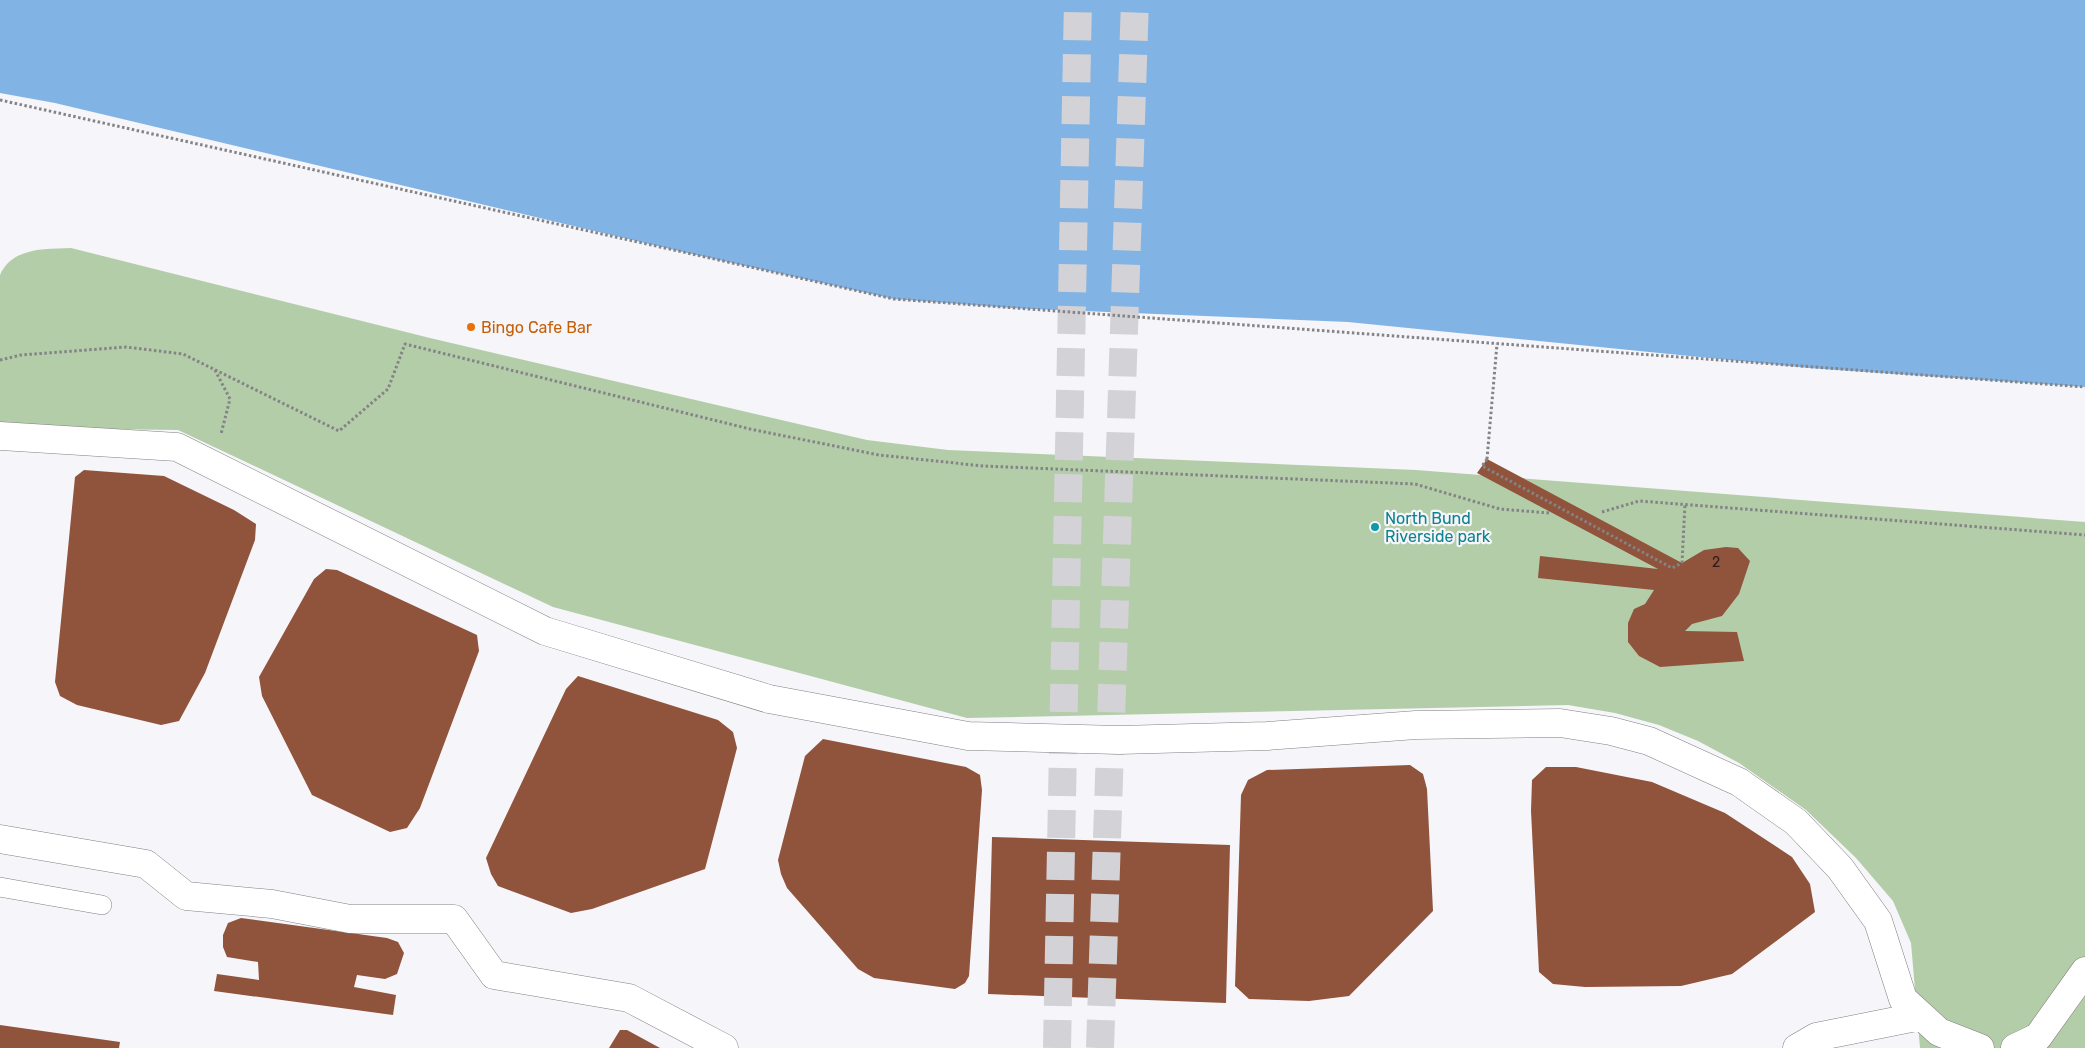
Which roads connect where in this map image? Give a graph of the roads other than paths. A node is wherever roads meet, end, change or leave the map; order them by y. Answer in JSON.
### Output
{"nodes":[{"id":1,"x":0,"y":436,"type":"edge"},
{"id":2,"x":0,"y":839,"type":"edge"},
{"id":3,"x":0,"y":887,"type":"edge"},
{"id":4,"x":102,"y":905,"type":"dead end"},
{"id":5,"x":2085,"y":971,"type":"edge"},
{"id":6,"x":1922,"y":1016,"type":"junction"},
{"id":7,"x":2032,"y":1044,"type":"edge"},
{"id":8,"x":724,"y":1048,"type":"edge"},
{"id":9,"x":1797,"y":1048,"type":"edge"},
{"id":10,"x":1980,"y":1048,"type":"edge"}],
"edges":[{"from":1,"to":6,"type":"street"},
{"from":2,"to":8,"type":"street"},
{"from":3,"to":4,"type":"lane"},
{"from":5,"to":7,"type":"street"},
{"from":6,"to":9,"type":"street"},
{"from":6,"to":10,"type":"street"}]}
